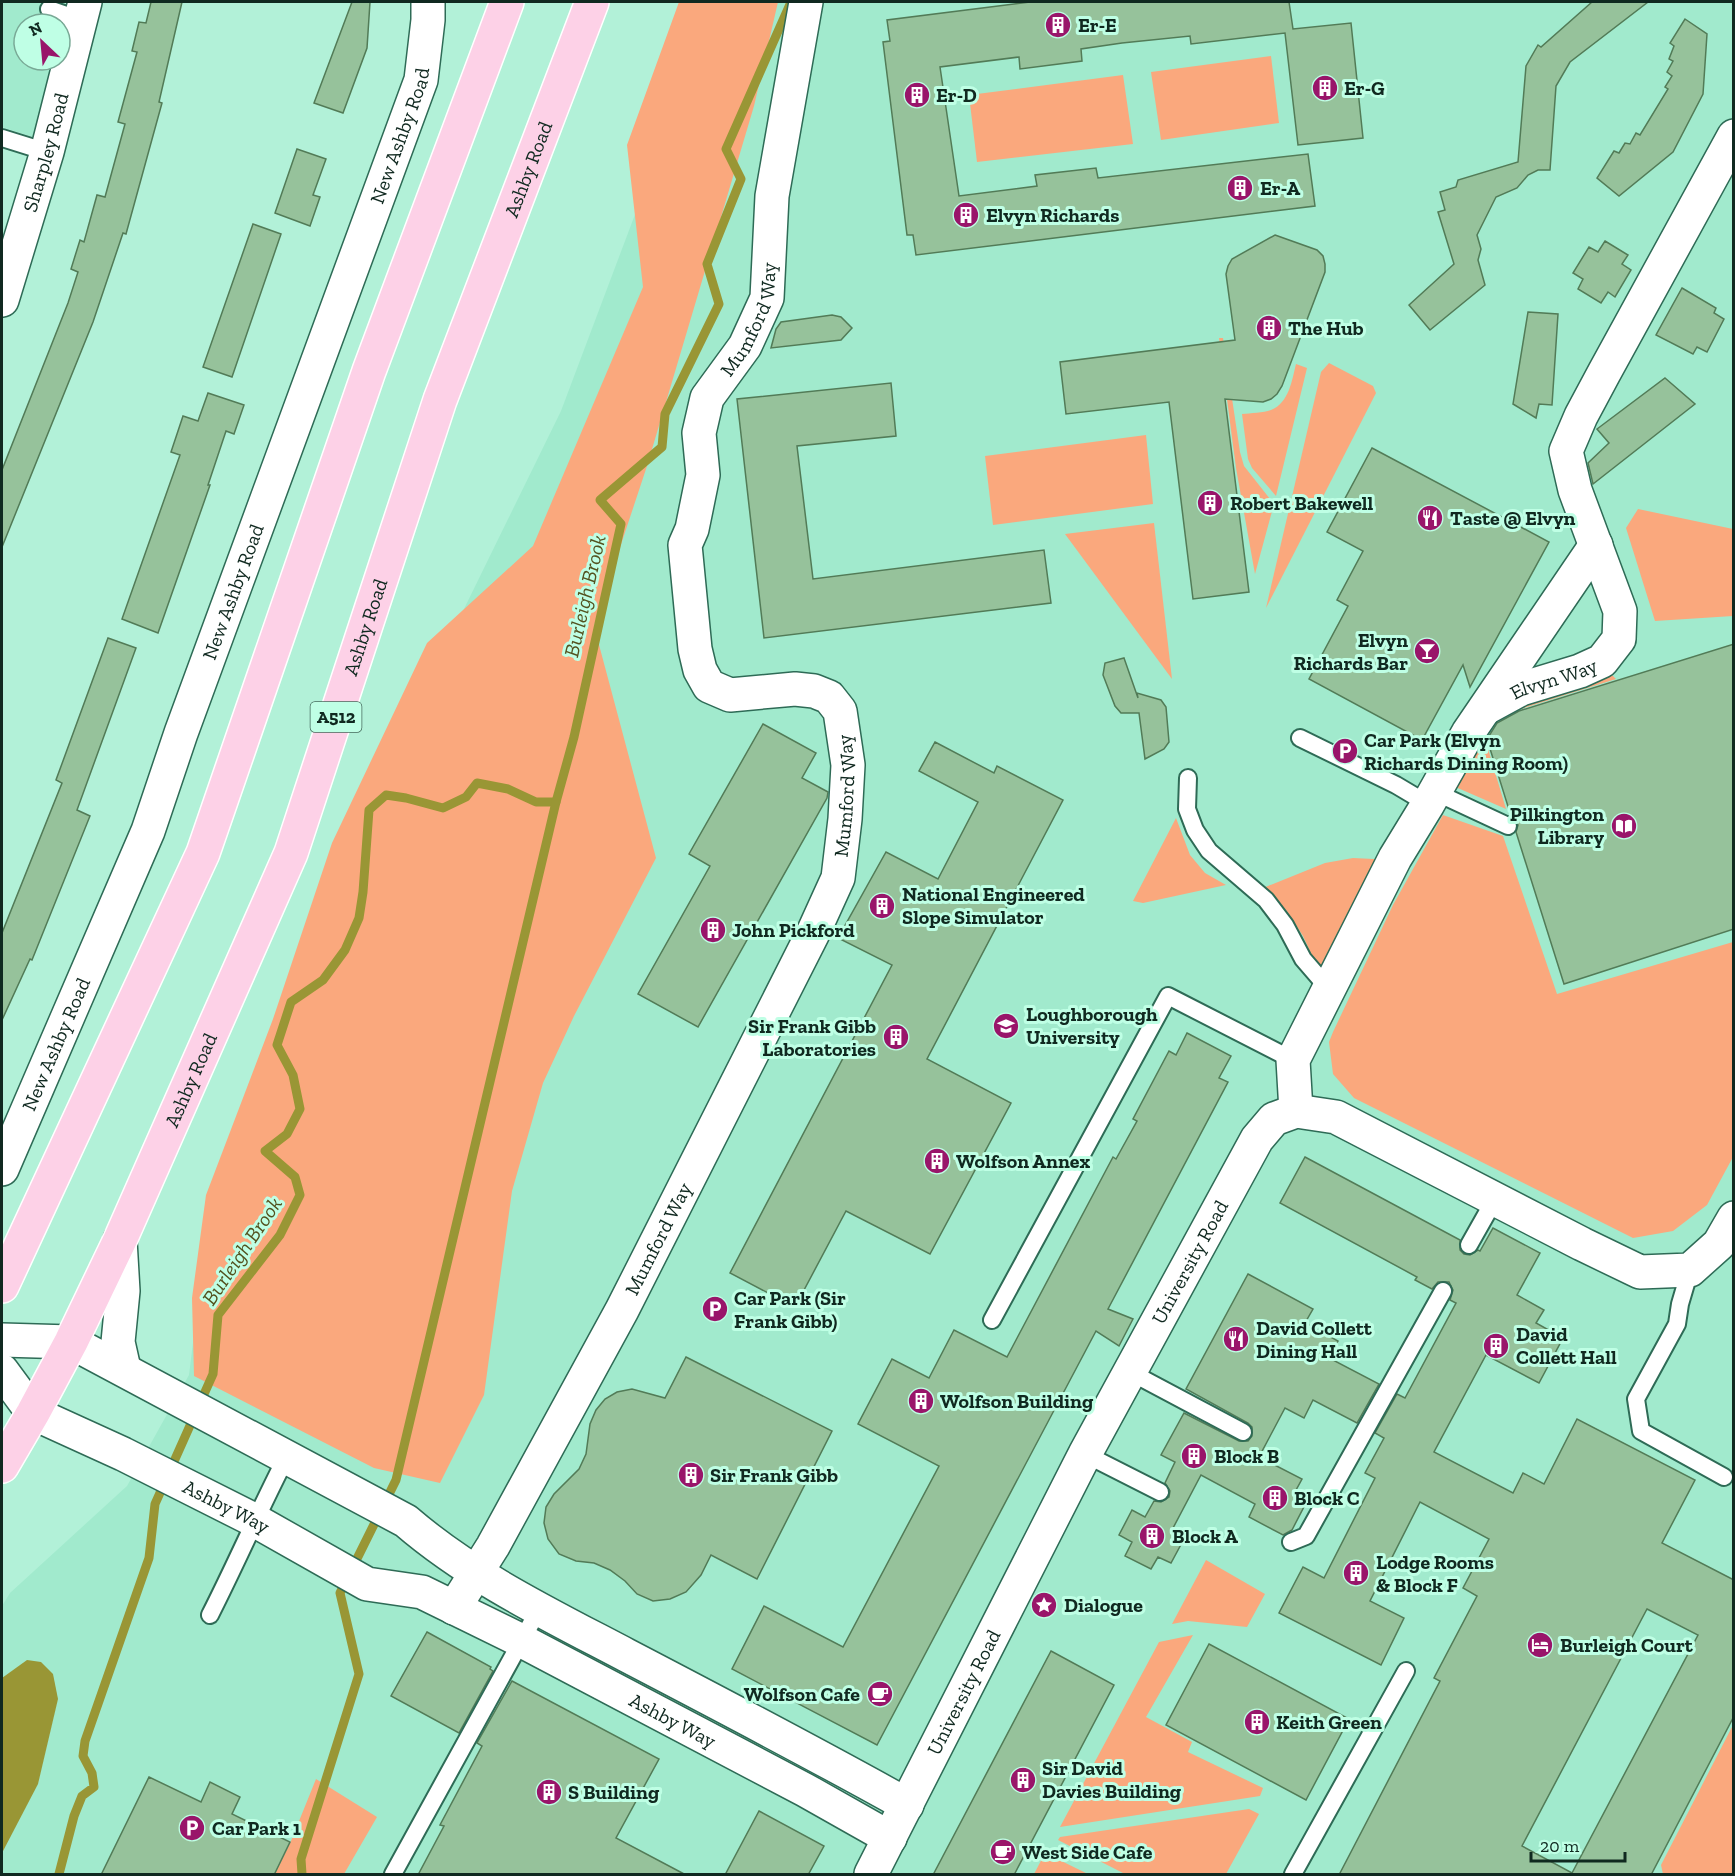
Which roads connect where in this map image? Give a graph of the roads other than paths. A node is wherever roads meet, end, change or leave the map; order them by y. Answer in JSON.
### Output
{"nodes":[{"id":1,"x":429,"y":2,"type":"edge"},
{"id":2,"x":507,"y":2,"type":"edge"},
{"id":3,"x":592,"y":2,"type":"edge"},
{"id":4,"x":806,"y":2,"type":"edge"},
{"id":5,"x":49,"y":9,"type":"dead end"},
{"id":6,"x":83,"y":11,"type":"edge"},
{"id":7,"x":1734,"y":136,"type":"edge"},
{"id":8,"x":2,"y":138,"type":"edge"},
{"id":9,"x":47,"y":152,"type":"junction"},
{"id":10,"x":2,"y":300,"type":"edge"},
{"id":11,"x":1596,"y":545,"type":"junction"},
{"id":12,"x":1486,"y":708,"type":"junction"},
{"id":13,"x":1300,"y":738,"type":"dead end"},
{"id":14,"x":1188,"y":778,"type":"dead end"},
{"id":15,"x":1432,"y":798,"type":"junction"},
{"id":16,"x":1508,"y":826,"type":"dead end"},
{"id":17,"x":1328,"y":988,"type":"junction"},
{"id":18,"x":1293,"y":1060,"type":"junction"},
{"id":19,"x":1296,"y":1111,"type":"junction"},
{"id":20,"x":2,"y":1169,"type":"edge"},
{"id":21,"x":1494,"y":1199,"type":"junction"},
{"id":22,"x":1734,"y":1218,"type":"edge"},
{"id":23,"x":120,"y":1240,"type":"junction"},
{"id":24,"x":1469,"y":1245,"type":"dead end"},
{"id":25,"x":1690,"y":1270,"type":"junction"},
{"id":26,"x":2,"y":1286,"type":"edge"},
{"id":27,"x":1443,"y":1291,"type":"dead end"},
{"id":28,"x":992,"y":1320,"type":"dead end"},
{"id":29,"x":2,"y":1340,"type":"edge"},
{"id":30,"x":71,"y":1342,"type":"junction"},
{"id":31,"x":124,"y":1369,"type":"junction"},
{"id":32,"x":2,"y":1371,"type":"edge"},
{"id":33,"x":1130,"y":1372,"type":"junction"},
{"id":34,"x":33,"y":1413,"type":"junction"},
{"id":35,"x":1243,"y":1432,"type":"dead end"},
{"id":36,"x":1085,"y":1454,"type":"junction"},
{"id":37,"x":287,"y":1456,"type":"junction"},
{"id":38,"x":2,"y":1466,"type":"edge"},
{"id":39,"x":1724,"y":1477,"type":"dead end"},
{"id":40,"x":1160,"y":1492,"type":"dead end"},
{"id":41,"x":254,"y":1520,"type":"junction"},
{"id":42,"x":1292,"y":1542,"type":"dead end"},
{"id":43,"x":476,"y":1572,"type":"junction"},
{"id":44,"x":454,"y":1608,"type":"junction"},
{"id":45,"x":539,"y":1609,"type":"junction"},
{"id":46,"x":210,"y":1614,"type":"dead end"},
{"id":47,"x":522,"y":1641,"type":"junction"},
{"id":48,"x":1406,"y":1671,"type":"dead end"},
{"id":49,"x":906,"y":1804,"type":"junction"},
{"id":50,"x":890,"y":1838,"type":"junction"},
{"id":51,"x":393,"y":1875,"type":"edge"},
{"id":52,"x":871,"y":1875,"type":"edge"},
{"id":53,"x":1293,"y":1875,"type":"edge"}],
"edges":[{"from":1,"to":20,"type":"street","name":"New Ashby Road"},
{"from":2,"to":26,"type":"main road"},
{"from":3,"to":23,"type":"main road","name":"Ashby Road","number":"A512"},
{"from":4,"to":43,"type":"street","name":"Mumford Way"},
{"from":5,"to":6,"type":"lane"},
{"from":6,"to":9,"type":"street","name":"Sharpley Road"},
{"from":7,"to":11,"type":"street","name":"Elvyn Way"},
{"from":8,"to":9,"type":"lane"},
{"from":9,"to":10,"type":"street","name":"Sharpley Road"},
{"from":11,"to":12,"type":"street"},
{"from":11,"to":12,"type":"street","name":"Elvyn Way"},
{"from":12,"to":15,"type":"street","name":"Elvyn Way"},
{"from":13,"to":15,"type":"lane"},
{"from":14,"to":17,"type":"lane"},
{"from":15,"to":16,"type":"lane"},
{"from":15,"to":17,"type":"street","name":"Elvyn Way"},
{"from":17,"to":18,"type":"street","name":"Elvyn Way"},
{"from":18,"to":19,"type":"street","name":"Elvyn Way"},
{"from":18,"to":28,"type":"lane"},
{"from":19,"to":21,"type":"street"},
{"from":19,"to":33,"type":"street","name":"University Road"},
{"from":21,"to":24,"type":"lane"},
{"from":21,"to":25,"type":"street"},
{"from":22,"to":25,"type":"street"},
{"from":23,"to":30,"type":"main road","name":"Ashby Road","number":"A512"},
{"from":23,"to":31,"type":"street"},
{"from":25,"to":39,"type":"lane"},
{"from":27,"to":42,"type":"lane"},
{"from":29,"to":30,"type":"street"},
{"from":30,"to":31,"type":"street","name":"Ashby Way"},
{"from":30,"to":34,"type":"main road","name":"Ashby Road","number":"A512"},
{"from":31,"to":37,"type":"street","name":"Ashby Way"},
{"from":32,"to":34,"type":"street"},
{"from":33,"to":35,"type":"lane"},
{"from":33,"to":36,"type":"street","name":"University Road"},
{"from":34,"to":38,"type":"main road","name":"Ashby Road","number":"A512"},
{"from":34,"to":41,"type":"street","name":"Ashby Way"},
{"from":36,"to":40,"type":"lane"},
{"from":36,"to":49,"type":"street","name":"University Road"},
{"from":37,"to":41,"type":"lane"},
{"from":37,"to":43,"type":"street","name":"Ashby Way"},
{"from":41,"to":44,"type":"street","name":"Ashby Way"},
{"from":41,"to":46,"type":"lane"},
{"from":43,"to":44,"type":"street"},
{"from":43,"to":45,"type":"street","name":"Ashby Way"},
{"from":44,"to":47,"type":"street","name":"Ashby Way"},
{"from":45,"to":47,"type":"lane"},
{"from":45,"to":49,"type":"street","name":"Ashby Way"},
{"from":47,"to":50,"type":"street","name":"Ashby Way"},
{"from":47,"to":51,"type":"lane"},
{"from":48,"to":53,"type":"lane"},
{"from":49,"to":50,"type":"street","name":"University Road"},
{"from":50,"to":52,"type":"street","name":"University Road"}]}
